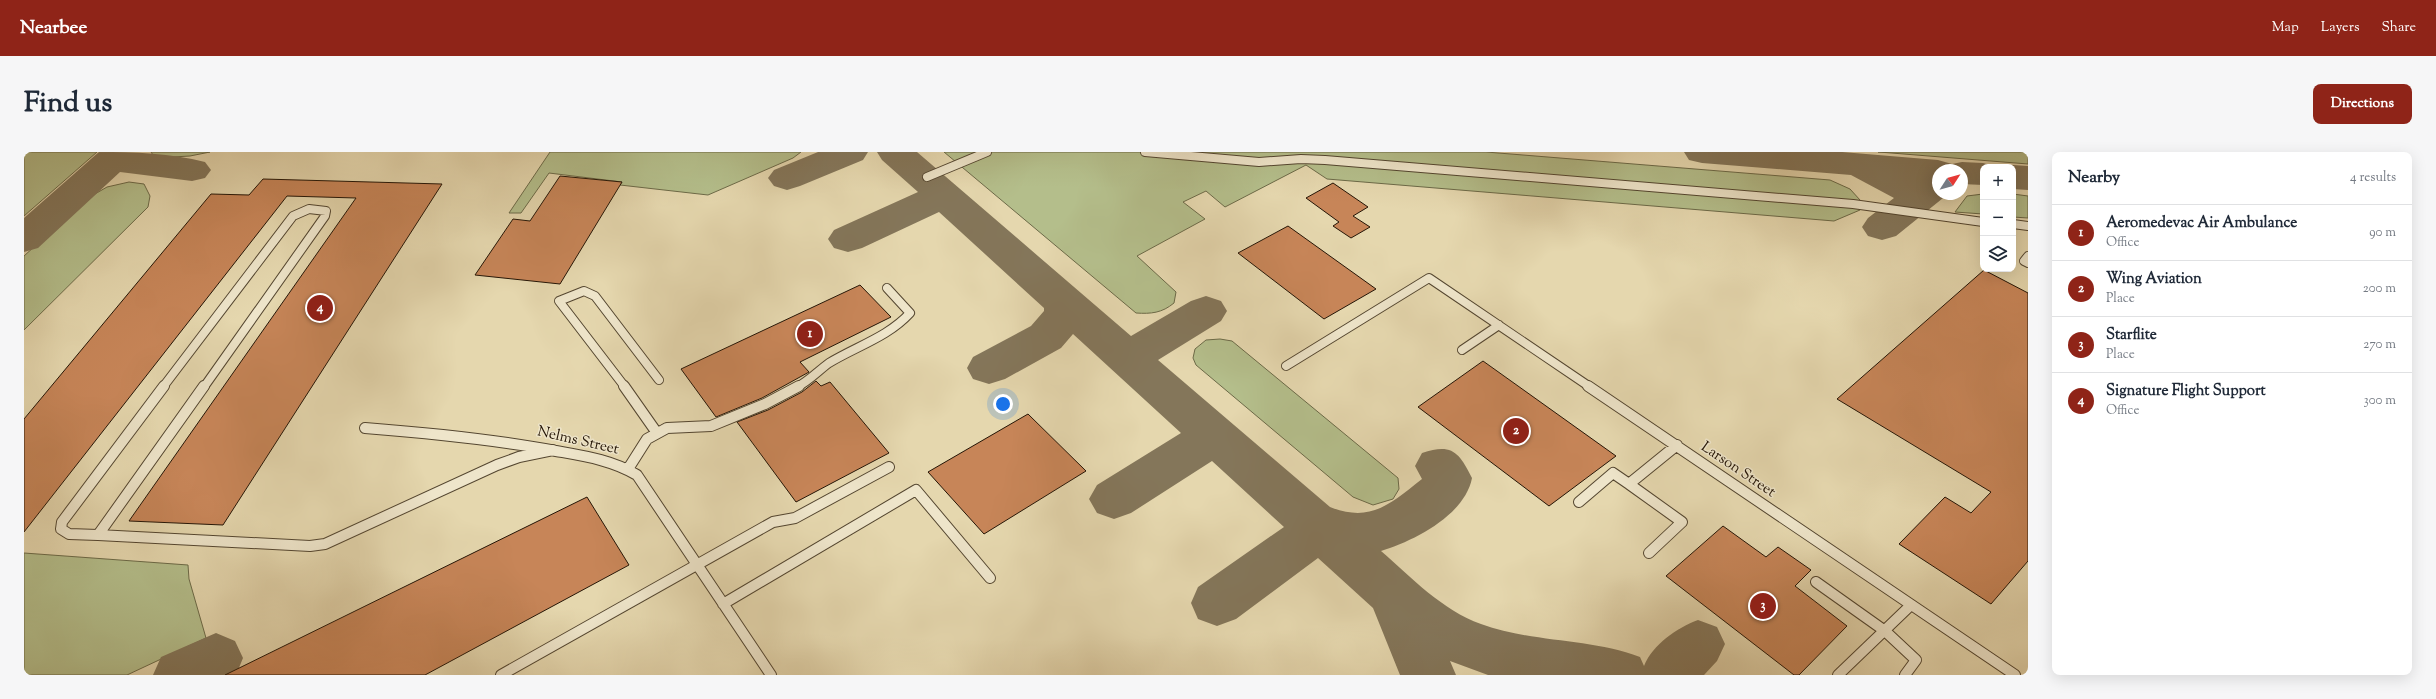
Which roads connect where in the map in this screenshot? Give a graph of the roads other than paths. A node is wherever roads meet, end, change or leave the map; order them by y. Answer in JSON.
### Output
{"nodes":[{"id":1,"x":987,"y":152,"type":"edge"},
{"id":2,"x":1145,"y":152,"type":"edge"},
{"id":3,"x":927,"y":177,"type":"dead end"},
{"id":4,"x":1980,"y":222,"type":"edge"},
{"id":5,"x":2016,"y":224,"type":"edge"},
{"id":6,"x":2028,"y":226,"type":"edge"},
{"id":7,"x":2028,"y":256,"type":"edge"},
{"id":8,"x":2028,"y":263,"type":"edge"},
{"id":9,"x":887,"y":288,"type":"dead end"},
{"id":10,"x":1499,"y":325,"type":"junction"},
{"id":11,"x":1462,"y":350,"type":"dead end"},
{"id":12,"x":1286,"y":366,"type":"dead end"},
{"id":13,"x":659,"y":380,"type":"dead end"},
{"id":14,"x":365,"y":428,"type":"dead end"},
{"id":15,"x":658,"y":433,"type":"junction"},
{"id":16,"x":1677,"y":445,"type":"junction"},
{"id":17,"x":553,"y":450,"type":"junction"},
{"id":18,"x":889,"y":467,"type":"dead end"},
{"id":19,"x":628,"y":469,"type":"junction"},
{"id":20,"x":1629,"y":484,"type":"junction"},
{"id":21,"x":1579,"y":502,"type":"dead end"},
{"id":22,"x":98,"y":536,"type":"junction"},
{"id":23,"x":1649,"y":553,"type":"dead end"},
{"id":24,"x":697,"y":565,"type":"junction"},
{"id":25,"x":990,"y":578,"type":"dead end"},
{"id":26,"x":1816,"y":582,"type":"dead end"},
{"id":27,"x":723,"y":604,"type":"junction"},
{"id":28,"x":1911,"y":604,"type":"junction"},
{"id":29,"x":1884,"y":631,"type":"junction"},
{"id":30,"x":501,"y":675,"type":"edge"},
{"id":31,"x":770,"y":675,"type":"edge"},
{"id":32,"x":1838,"y":675,"type":"edge"},
{"id":33,"x":1905,"y":675,"type":"edge"},
{"id":34,"x":2015,"y":675,"type":"edge"}],
"edges":[{"from":1,"to":3,"type":"lane"},
{"from":2,"to":4,"type":"lane"},
{"from":5,"to":6,"type":"lane"},
{"from":7,"to":8,"type":"lane"},
{"from":9,"to":15,"type":"lane"},
{"from":10,"to":11,"type":"lane"},
{"from":10,"to":12,"type":"lane","name":"Larson Street"},
{"from":10,"to":16,"type":"lane","name":"Larson Street"},
{"from":13,"to":15,"type":"lane"},
{"from":14,"to":17,"type":"lane","name":"Nelms Street"},
{"from":15,"to":19,"type":"lane"},
{"from":16,"to":20,"type":"lane"},
{"from":16,"to":28,"type":"lane","name":"Larson Street"},
{"from":17,"to":19,"type":"lane","name":"Nelms Street"},
{"from":17,"to":22,"type":"lane"},
{"from":18,"to":24,"type":"lane"},
{"from":19,"to":24,"type":"lane","name":"Nelms Street"},
{"from":20,"to":21,"type":"lane"},
{"from":20,"to":23,"type":"lane"},
{"from":22,"to":22,"type":"lane"},
{"from":24,"to":27,"type":"lane","name":"Nelms Street"},
{"from":24,"to":30,"type":"lane"},
{"from":25,"to":27,"type":"lane"},
{"from":26,"to":29,"type":"lane"},
{"from":27,"to":31,"type":"lane","name":"Nelms Street"},
{"from":28,"to":29,"type":"lane"},
{"from":28,"to":34,"type":"lane","name":"Larson Street"},
{"from":29,"to":32,"type":"lane"},
{"from":29,"to":33,"type":"lane"}]}
